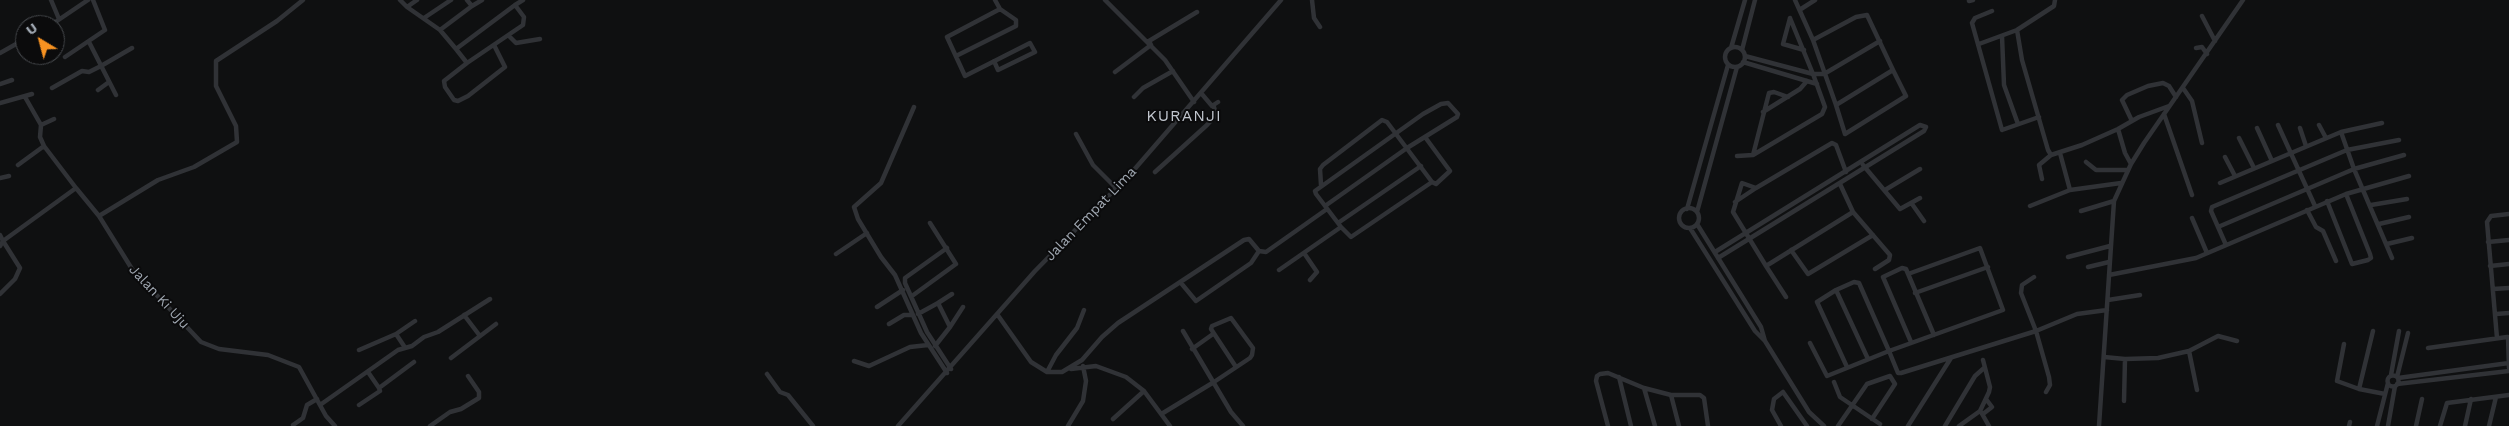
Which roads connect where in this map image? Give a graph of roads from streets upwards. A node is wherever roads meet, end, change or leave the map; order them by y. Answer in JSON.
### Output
{"nodes":[{"id":1,"x":51,"y":0,"type":"edge"},
{"id":2,"x":88,"y":0,"type":"edge"},
{"id":3,"x":93,"y":0,"type":"edge"},
{"id":4,"x":303,"y":0,"type":"edge"},
{"id":5,"x":400,"y":0,"type":"edge"},
{"id":6,"x":417,"y":0,"type":"edge"},
{"id":7,"x":452,"y":0,"type":"edge"},
{"id":8,"x":467,"y":0,"type":"edge"},
{"id":9,"x":482,"y":0,"type":"edge"},
{"id":10,"x":523,"y":0,"type":"edge"},
{"id":11,"x":995,"y":0,"type":"edge"},
{"id":12,"x":1105,"y":0,"type":"edge"},
{"id":13,"x":1281,"y":0,"type":"edge"},
{"id":14,"x":1312,"y":0,"type":"edge"},
{"id":15,"x":1745,"y":0,"type":"edge"},
{"id":16,"x":1755,"y":0,"type":"edge"},
{"id":17,"x":1795,"y":0,"type":"edge"},
{"id":18,"x":1815,"y":0,"type":"edge"},
{"id":19,"x":2055,"y":0,"type":"edge"},
{"id":20,"x":2243,"y":0,"type":"edge"},
{"id":21,"x":515,"y":5,"type":"junction"},
{"id":22,"x":472,"y":6,"type":"junction"},
{"id":23,"x":408,"y":7,"type":"junction"},
{"id":24,"x":1000,"y":9,"type":"junction"},
{"id":25,"x":1801,"y":9,"type":"junction"},
{"id":26,"x":1992,"y":11,"type":"dead end"},
{"id":27,"x":1197,"y":12,"type":"dead end"},
{"id":28,"x":57,"y":15,"type":"edge"},
{"id":29,"x":65,"y":15,"type":"edge"},
{"id":30,"x":2202,"y":16,"type":"dead end"},
{"id":31,"x":424,"y":18,"type":"junction"},
{"id":32,"x":1320,"y":27,"type":"dead end"},
{"id":33,"x":440,"y":30,"type":"junction"},
{"id":34,"x":2017,"y":30,"type":"junction"},
{"id":35,"x":509,"y":36,"type":"junction"},
{"id":36,"x":2002,"y":36,"type":"junction"},
{"id":37,"x":540,"y":39,"type":"dead end"},
{"id":38,"x":1813,"y":40,"type":"junction"},
{"id":39,"x":2216,"y":41,"type":"junction"},
{"id":40,"x":89,"y":42,"type":"junction"},
{"id":41,"x":1880,"y":42,"type":"junction"},
{"id":42,"x":1979,"y":44,"type":"junction"},
{"id":43,"x":15,"y":45,"type":"edge"},
{"id":44,"x":494,"y":45,"type":"junction"},
{"id":45,"x":1151,"y":45,"type":"junction"},
{"id":46,"x":132,"y":48,"type":"dead end"},
{"id":47,"x":1731,"y":48,"type":"junction"},
{"id":48,"x":2196,"y":48,"type":"dead end"},
{"id":49,"x":456,"y":49,"type":"junction"},
{"id":50,"x":1742,"y":50,"type":"junction"},
{"id":51,"x":1804,"y":50,"type":"junction"},
{"id":52,"x":0,"y":53,"type":"edge"},
{"id":53,"x":2207,"y":54,"type":"junction"},
{"id":54,"x":956,"y":56,"type":"junction"},
{"id":55,"x":1744,"y":56,"type":"junction"},
{"id":56,"x":65,"y":58,"type":"dead end"},
{"id":57,"x":1759,"y":59,"type":"junction"},
{"id":58,"x":994,"y":61,"type":"junction"},
{"id":59,"x":1743,"y":62,"type":"junction"},
{"id":60,"x":467,"y":63,"type":"junction"},
{"id":61,"x":1728,"y":65,"type":"junction"},
{"id":62,"x":1758,"y":65,"type":"junction"},
{"id":63,"x":101,"y":66,"type":"junction"},
{"id":64,"x":1737,"y":67,"type":"junction"},
{"id":65,"x":1799,"y":70,"type":"junction"},
{"id":66,"x":1894,"y":70,"type":"junction"},
{"id":67,"x":1174,"y":71,"type":"junction"},
{"id":68,"x":1115,"y":72,"type":"dead end"},
{"id":69,"x":1813,"y":74,"type":"junction"},
{"id":70,"x":1824,"y":74,"type":"junction"},
{"id":71,"x":1797,"y":77,"type":"junction"},
{"id":72,"x":12,"y":80,"type":"dead end"},
{"id":73,"x":1807,"y":81,"type":"junction"},
{"id":74,"x":109,"y":82,"type":"junction"},
{"id":75,"x":0,"y":84,"type":"edge"},
{"id":76,"x":1816,"y":84,"type":"junction"},
{"id":77,"x":52,"y":88,"type":"dead end"},
{"id":78,"x":2184,"y":88,"type":"junction"},
{"id":79,"x":98,"y":90,"type":"dead end"},
{"id":80,"x":1201,"y":93,"type":"junction"},
{"id":81,"x":32,"y":94,"type":"dead end"},
{"id":82,"x":116,"y":95,"type":"dead end"},
{"id":83,"x":25,"y":97,"type":"junction"},
{"id":84,"x":1134,"y":97,"type":"dead end"},
{"id":85,"x":1788,"y":97,"type":"junction"},
{"id":86,"x":2176,"y":97,"type":"junction"},
{"id":87,"x":1194,"y":102,"type":"junction"},
{"id":88,"x":1218,"y":102,"type":"dead end"},
{"id":89,"x":0,"y":103,"type":"edge"},
{"id":90,"x":1836,"y":105,"type":"junction"},
{"id":91,"x":2170,"y":106,"type":"junction"},
{"id":92,"x":914,"y":107,"type":"dead end"},
{"id":93,"x":1214,"y":107,"type":"junction"},
{"id":94,"x":1764,"y":112,"type":"junction"},
{"id":95,"x":2164,"y":114,"type":"junction"},
{"id":96,"x":2039,"y":117,"type":"junction"},
{"id":97,"x":54,"y":119,"type":"dead end"},
{"id":98,"x":2132,"y":121,"type":"junction"},
{"id":99,"x":2382,"y":123,"type":"dead end"},
{"id":100,"x":2018,"y":124,"type":"junction"},
{"id":101,"x":41,"y":125,"type":"junction"},
{"id":102,"x":2278,"y":125,"type":"dead end"},
{"id":103,"x":2319,"y":125,"type":"dead end"},
{"id":104,"x":2257,"y":128,"type":"dead end"},
{"id":105,"x":2300,"y":128,"type":"dead end"},
{"id":106,"x":2118,"y":129,"type":"junction"},
{"id":107,"x":2341,"y":132,"type":"junction"},
{"id":108,"x":1395,"y":133,"type":"junction"},
{"id":109,"x":1076,"y":134,"type":"dead end"},
{"id":110,"x":1425,"y":137,"type":"junction"},
{"id":111,"x":2238,"y":138,"type":"dead end"},
{"id":112,"x":2326,"y":138,"type":"junction"},
{"id":113,"x":2399,"y":140,"type":"dead end"},
{"id":114,"x":2202,"y":143,"type":"dead end"},
{"id":115,"x":44,"y":146,"type":"junction"},
{"id":116,"x":2306,"y":146,"type":"junction"},
{"id":117,"x":1407,"y":148,"type":"junction"},
{"id":118,"x":2347,"y":150,"type":"junction"},
{"id":119,"x":2060,"y":153,"type":"junction"},
{"id":120,"x":2292,"y":153,"type":"junction"},
{"id":121,"x":1753,"y":155,"type":"junction"},
{"id":122,"x":2404,"y":155,"type":"dead end"},
{"id":123,"x":1738,"y":156,"type":"dead end"},
{"id":124,"x":2051,"y":156,"type":"junction"},
{"id":125,"x":2225,"y":157,"type":"dead end"},
{"id":126,"x":2272,"y":161,"type":"junction"},
{"id":127,"x":1861,"y":162,"type":"junction"},
{"id":128,"x":2086,"y":162,"type":"dead end"},
{"id":129,"x":2131,"y":164,"type":"junction"},
{"id":130,"x":18,"y":166,"type":"dead end"},
{"id":131,"x":1421,"y":166,"type":"junction"},
{"id":132,"x":1864,"y":168,"type":"junction"},
{"id":133,"x":2254,"y":168,"type":"junction"},
{"id":134,"x":1920,"y":169,"type":"dead end"},
{"id":135,"x":2354,"y":169,"type":"junction"},
{"id":136,"x":2128,"y":170,"type":"junction"},
{"id":137,"x":1846,"y":171,"type":"junction"},
{"id":138,"x":2300,"y":171,"type":"junction"},
{"id":139,"x":1155,"y":172,"type":"dead end"},
{"id":140,"x":9,"y":176,"type":"dead end"},
{"id":141,"x":2235,"y":176,"type":"junction"},
{"id":142,"x":2409,"y":176,"type":"dead end"},
{"id":143,"x":0,"y":178,"type":"edge"},
{"id":144,"x":1849,"y":178,"type":"junction"},
{"id":145,"x":2042,"y":179,"type":"dead end"},
{"id":146,"x":1432,"y":182,"type":"junction"},
{"id":147,"x":2121,"y":183,"type":"junction"},
{"id":148,"x":2220,"y":183,"type":"dead end"},
{"id":149,"x":1840,"y":184,"type":"junction"},
{"id":150,"x":1321,"y":185,"type":"junction"},
{"id":151,"x":76,"y":188,"type":"junction"},
{"id":152,"x":1117,"y":188,"type":"junction"},
{"id":153,"x":1756,"y":188,"type":"junction"},
{"id":154,"x":2363,"y":188,"type":"junction"},
{"id":155,"x":2307,"y":189,"type":"junction"},
{"id":156,"x":1885,"y":190,"type":"junction"},
{"id":157,"x":2070,"y":190,"type":"junction"},
{"id":158,"x":2346,"y":194,"type":"junction"},
{"id":159,"x":2192,"y":195,"type":"dead end"},
{"id":160,"x":1920,"y":198,"type":"dead end"},
{"id":161,"x":2407,"y":199,"type":"dead end"},
{"id":162,"x":2114,"y":201,"type":"junction"},
{"id":163,"x":2327,"y":201,"type":"junction"},
{"id":164,"x":1735,"y":202,"type":"junction"},
{"id":165,"x":1912,"y":204,"type":"junction"},
{"id":166,"x":2371,"y":205,"type":"junction"},
{"id":167,"x":2030,"y":206,"type":"dead end"},
{"id":168,"x":2315,"y":206,"type":"junction"},
{"id":169,"x":1326,"y":207,"type":"junction"},
{"id":170,"x":1687,"y":209,"type":"junction"},
{"id":171,"x":2307,"y":210,"type":"junction"},
{"id":172,"x":2081,"y":211,"type":"dead end"},
{"id":173,"x":1697,"y":212,"type":"junction"},
{"id":174,"x":1853,"y":212,"type":"junction"},
{"id":175,"x":2509,"y":214,"type":"edge"},
{"id":176,"x":99,"y":216,"type":"junction"},
{"id":177,"x":2409,"y":217,"type":"dead end"},
{"id":178,"x":2192,"y":218,"type":"dead end"},
{"id":179,"x":1924,"y":221,"type":"dead end"},
{"id":180,"x":930,"y":223,"type":"dead end"},
{"id":181,"x":1697,"y":224,"type":"junction"},
{"id":182,"x":2379,"y":224,"type":"junction"},
{"id":183,"x":1339,"y":225,"type":"junction"},
{"id":184,"x":2218,"y":227,"type":"junction"},
{"id":185,"x":1690,"y":228,"type":"junction"},
{"id":186,"x":1745,"y":232,"type":"junction"},
{"id":187,"x":867,"y":233,"type":"junction"},
{"id":188,"x":0,"y":235,"type":"edge"},
{"id":189,"x":1873,"y":235,"type":"junction"},
{"id":190,"x":2412,"y":238,"type":"dead end"},
{"id":191,"x":1749,"y":239,"type":"junction"},
{"id":192,"x":2509,"y":240,"type":"edge"},
{"id":193,"x":2488,"y":242,"type":"junction"},
{"id":194,"x":1,"y":244,"type":"edge"},
{"id":195,"x":2387,"y":244,"type":"junction"},
{"id":196,"x":2226,"y":245,"type":"junction"},
{"id":197,"x":2110,"y":246,"type":"junction"},
{"id":198,"x":948,"y":248,"type":"junction"},
{"id":199,"x":1791,"y":250,"type":"junction"},
{"id":200,"x":1259,"y":251,"type":"junction"},
{"id":201,"x":1715,"y":252,"type":"junction"},
{"id":202,"x":1304,"y":253,"type":"junction"},
{"id":203,"x":2207,"y":253,"type":"junction"},
{"id":204,"x":836,"y":254,"type":"dead end"},
{"id":205,"x":2068,"y":257,"type":"dead end"},
{"id":206,"x":1718,"y":258,"type":"junction"},
{"id":207,"x":2392,"y":258,"type":"dead end"},
{"id":208,"x":2336,"y":261,"type":"dead end"},
{"id":209,"x":2109,"y":262,"type":"junction"},
{"id":210,"x":2509,"y":264,"type":"edge"},
{"id":211,"x":1766,"y":266,"type":"junction"},
{"id":212,"x":2490,"y":266,"type":"junction"},
{"id":213,"x":1988,"y":267,"type":"junction"},
{"id":214,"x":2088,"y":267,"type":"dead end"},
{"id":215,"x":1875,"y":269,"type":"dead end"},
{"id":216,"x":1279,"y":270,"type":"dead end"},
{"id":217,"x":1908,"y":274,"type":"junction"},
{"id":218,"x":2110,"y":275,"type":"junction"},
{"id":219,"x":2034,"y":277,"type":"dead end"},
{"id":220,"x":1310,"y":280,"type":"dead end"},
{"id":221,"x":1181,"y":283,"type":"junction"},
{"id":222,"x":2509,"y":288,"type":"edge"},
{"id":223,"x":2493,"y":289,"type":"junction"},
{"id":224,"x":903,"y":290,"type":"junction"},
{"id":225,"x":1836,"y":290,"type":"junction"},
{"id":226,"x":1916,"y":293,"type":"junction"},
{"id":227,"x":0,"y":294,"type":"edge"},
{"id":228,"x":952,"y":294,"type":"dead end"},
{"id":229,"x":2140,"y":295,"type":"dead end"},
{"id":230,"x":912,"y":296,"type":"junction"},
{"id":231,"x":1786,"y":297,"type":"dead end"},
{"id":232,"x":490,"y":299,"type":"dead end"},
{"id":233,"x":2108,"y":300,"type":"junction"},
{"id":234,"x":938,"y":303,"type":"junction"},
{"id":235,"x":877,"y":307,"type":"dead end"},
{"id":236,"x":963,"y":307,"type":"dead end"},
{"id":237,"x":1084,"y":310,"type":"dead end"},
{"id":238,"x":2107,"y":310,"type":"junction"},
{"id":239,"x":2509,"y":313,"type":"edge"},
{"id":240,"x":997,"y":314,"type":"junction"},
{"id":241,"x":2496,"y":314,"type":"junction"},
{"id":242,"x":464,"y":315,"type":"junction"},
{"id":243,"x":916,"y":315,"type":"junction"},
{"id":244,"x":415,"y":321,"type":"dead end"},
{"id":245,"x":496,"y":324,"type":"dead end"},
{"id":246,"x":889,"y":324,"type":"dead end"},
{"id":247,"x":950,"y":327,"type":"junction"},
{"id":248,"x":1183,"y":330,"type":"dead end"},
{"id":249,"x":2036,"y":331,"type":"junction"},
{"id":250,"x":2373,"y":331,"type":"dead end"},
{"id":251,"x":2399,"y":331,"type":"dead end"},
{"id":252,"x":396,"y":334,"type":"junction"},
{"id":253,"x":1213,"y":334,"type":"junction"},
{"id":254,"x":2408,"y":334,"type":"dead end"},
{"id":255,"x":1934,"y":335,"type":"junction"},
{"id":256,"x":480,"y":336,"type":"junction"},
{"id":257,"x":2508,"y":337,"type":"edge"},
{"id":258,"x":2497,"y":338,"type":"junction"},
{"id":259,"x":1765,"y":341,"type":"junction"},
{"id":260,"x":2236,"y":341,"type":"dead end"},
{"id":261,"x":1911,"y":342,"type":"junction"},
{"id":262,"x":1810,"y":343,"type":"dead end"},
{"id":263,"x":2344,"y":344,"type":"dead end"},
{"id":264,"x":928,"y":345,"type":"junction"},
{"id":265,"x":404,"y":346,"type":"junction"},
{"id":266,"x":935,"y":346,"type":"junction"},
{"id":267,"x":2428,"y":348,"type":"dead end"},
{"id":268,"x":1192,"y":349,"type":"junction"},
{"id":269,"x":359,"y":350,"type":"dead end"},
{"id":270,"x":1889,"y":351,"type":"junction"},
{"id":271,"x":2188,"y":351,"type":"junction"},
{"id":272,"x":1952,"y":357,"type":"junction"},
{"id":273,"x":2104,"y":357,"type":"junction"},
{"id":274,"x":451,"y":358,"type":"dead end"},
{"id":275,"x":1868,"y":359,"type":"junction"},
{"id":276,"x":2125,"y":359,"type":"junction"},
{"id":277,"x":1983,"y":360,"type":"dead end"},
{"id":278,"x":854,"y":361,"type":"dead end"},
{"id":279,"x":414,"y":362,"type":"dead end"},
{"id":280,"x":2509,"y":364,"type":"edge"},
{"id":281,"x":1083,"y":366,"type":"junction"},
{"id":282,"x":1236,"y":367,"type":"junction"},
{"id":283,"x":1847,"y":368,"type":"junction"},
{"id":284,"x":1984,"y":368,"type":"junction"},
{"id":285,"x":1070,"y":369,"type":"junction"},
{"id":286,"x":2509,"y":369,"type":"edge"},
{"id":287,"x":949,"y":371,"type":"junction"},
{"id":288,"x":368,"y":372,"type":"junction"},
{"id":289,"x":1047,"y":372,"type":"junction"},
{"id":290,"x":767,"y":374,"type":"dead end"},
{"id":291,"x":2391,"y":375,"type":"junction"},
{"id":292,"x":468,"y":376,"type":"dead end"},
{"id":293,"x":1619,"y":377,"type":"junction"},
{"id":294,"x":2398,"y":377,"type":"junction"},
{"id":295,"x":1214,"y":382,"type":"junction"},
{"id":296,"x":1834,"y":382,"type":"dead end"},
{"id":297,"x":2388,"y":383,"type":"junction"},
{"id":298,"x":2396,"y":385,"type":"junction"},
{"id":299,"x":379,"y":388,"type":"junction"},
{"id":300,"x":1644,"y":388,"type":"junction"},
{"id":301,"x":2359,"y":389,"type":"junction"},
{"id":302,"x":2197,"y":390,"type":"dead end"},
{"id":303,"x":1144,"y":392,"type":"junction"},
{"id":304,"x":2046,"y":392,"type":"dead end"},
{"id":305,"x":2385,"y":394,"type":"junction"},
{"id":306,"x":1670,"y":395,"type":"junction"},
{"id":307,"x":2509,"y":395,"type":"edge"},
{"id":308,"x":2496,"y":397,"type":"junction"},
{"id":309,"x":317,"y":399,"type":"junction"},
{"id":310,"x":1986,"y":399,"type":"junction"},
{"id":311,"x":2422,"y":399,"type":"dead end"},
{"id":312,"x":2471,"y":399,"type":"junction"},
{"id":313,"x":2124,"y":401,"type":"dead end"},
{"id":314,"x":320,"y":405,"type":"junction"},
{"id":315,"x":359,"y":405,"type":"dead end"},
{"id":316,"x":1852,"y":406,"type":"junction"},
{"id":317,"x":1981,"y":412,"type":"junction"},
{"id":318,"x":1163,"y":413,"type":"junction"},
{"id":319,"x":1113,"y":419,"type":"dead end"},
{"id":320,"x":1872,"y":419,"type":"junction"},
{"id":321,"x":1880,"y":424,"type":"dead end"},
{"id":322,"x":293,"y":425,"type":"edge"},
{"id":323,"x":335,"y":426,"type":"edge"},
{"id":324,"x":430,"y":426,"type":"edge"},
{"id":325,"x":813,"y":426,"type":"edge"},
{"id":326,"x":898,"y":426,"type":"edge"},
{"id":327,"x":1068,"y":426,"type":"edge"},
{"id":328,"x":1170,"y":426,"type":"edge"},
{"id":329,"x":1243,"y":426,"type":"edge"},
{"id":330,"x":1608,"y":426,"type":"edge"},
{"id":331,"x":1631,"y":426,"type":"edge"},
{"id":332,"x":1655,"y":426,"type":"edge"},
{"id":333,"x":1680,"y":426,"type":"edge"},
{"id":334,"x":1708,"y":426,"type":"edge"},
{"id":335,"x":1781,"y":426,"type":"edge"},
{"id":336,"x":1807,"y":426,"type":"edge"},
{"id":337,"x":1824,"y":426,"type":"edge"},
{"id":338,"x":1838,"y":426,"type":"edge"},
{"id":339,"x":1908,"y":426,"type":"edge"},
{"id":340,"x":1944,"y":426,"type":"edge"},
{"id":341,"x":1959,"y":426,"type":"edge"},
{"id":342,"x":1989,"y":426,"type":"edge"},
{"id":343,"x":2099,"y":426,"type":"edge"},
{"id":344,"x":2377,"y":426,"type":"edge"},
{"id":345,"x":2388,"y":426,"type":"edge"},
{"id":346,"x":2416,"y":426,"type":"edge"},
{"id":347,"x":2440,"y":426,"type":"edge"},
{"id":348,"x":2466,"y":426,"type":"edge"},
{"id":349,"x":2489,"y":426,"type":"edge"}],
"edges":[{"from":1,"to":28,"type":"street"},
{"from":2,"to":29,"type":"street"},
{"from":3,"to":40,"type":"street"},
{"from":4,"to":176,"type":"street"},
{"from":5,"to":23,"type":"street"},
{"from":6,"to":23,"type":"street"},
{"from":7,"to":31,"type":"street"},
{"from":8,"to":22,"type":"street"},
{"from":9,"to":22,"type":"street"},
{"from":10,"to":21,"type":"street"},
{"from":11,"to":24,"type":"street"},
{"from":12,"to":45,"type":"street"},
{"from":13,"to":80,"type":"street","name":"Jalan Empat Lima"},
{"from":14,"to":32,"type":"street"},
{"from":15,"to":47,"type":"street"},
{"from":16,"to":50,"type":"street"},
{"from":17,"to":25,"type":"street"},
{"from":18,"to":25,"type":"street"},
{"from":19,"to":34,"type":"street"},
{"from":20,"to":39,"type":"street"},
{"from":21,"to":35,"type":"street"},
{"from":21,"to":49,"type":"street"},
{"from":22,"to":33,"type":"street"},
{"from":23,"to":31,"type":"street"},
{"from":24,"to":54,"type":"street"},
{"from":24,"to":54,"type":"street"},
{"from":25,"to":38,"type":"street"},
{"from":26,"to":42,"type":"street"},
{"from":27,"to":45,"type":"street"},
{"from":30,"to":39,"type":"street"},
{"from":31,"to":33,"type":"street"},
{"from":33,"to":49,"type":"street"},
{"from":34,"to":36,"type":"street"},
{"from":34,"to":96,"type":"street"},
{"from":35,"to":37,"type":"street"},
{"from":35,"to":44,"type":"street"},
{"from":36,"to":42,"type":"street"},
{"from":36,"to":100,"type":"street"},
{"from":38,"to":41,"type":"street"},
{"from":38,"to":70,"type":"street"},
{"from":39,"to":53,"type":"street"},
{"from":40,"to":56,"type":"street"},
{"from":40,"to":63,"type":"street"},
{"from":41,"to":66,"type":"street"},
{"from":41,"to":70,"type":"street"},
{"from":42,"to":100,"type":"street"},
{"from":43,"to":52,"type":"street"},
{"from":44,"to":60,"type":"street"},
{"from":44,"to":60,"type":"street"},
{"from":45,"to":67,"type":"street"},
{"from":45,"to":68,"type":"street"},
{"from":46,"to":63,"type":"street"},
{"from":47,"to":50,"type":"street"},
{"from":47,"to":61,"type":"street"},
{"from":48,"to":53,"type":"street"},
{"from":49,"to":60,"type":"street"},
{"from":50,"to":55,"type":"street"},
{"from":51,"to":51,"type":"street"},
{"from":51,"to":69,"type":"street"},
{"from":53,"to":78,"type":"street"},
{"from":54,"to":58,"type":"street"},
{"from":55,"to":57,"type":"street"},
{"from":55,"to":59,"type":"street"},
{"from":57,"to":62,"type":"street"},
{"from":57,"to":65,"type":"street"},
{"from":58,"to":58,"type":"street"},
{"from":59,"to":62,"type":"street"},
{"from":59,"to":64,"type":"street"},
{"from":61,"to":64,"type":"street"},
{"from":61,"to":170,"type":"street"},
{"from":62,"to":71,"type":"street"},
{"from":63,"to":74,"type":"street"},
{"from":63,"to":77,"type":"street"},
{"from":64,"to":173,"type":"street"},
{"from":65,"to":69,"type":"street"},
{"from":65,"to":71,"type":"street"},
{"from":66,"to":90,"type":"street"},
{"from":66,"to":90,"type":"street"},
{"from":67,"to":84,"type":"street"},
{"from":67,"to":87,"type":"street"},
{"from":69,"to":70,"type":"street"},
{"from":69,"to":76,"type":"street"},
{"from":70,"to":90,"type":"street"},
{"from":71,"to":73,"type":"street"},
{"from":72,"to":75,"type":"street"},
{"from":73,"to":76,"type":"street"},
{"from":73,"to":85,"type":"street"},
{"from":74,"to":79,"type":"street"},
{"from":74,"to":82,"type":"street"},
{"from":76,"to":121,"type":"street"},
{"from":78,"to":86,"type":"street"},
{"from":78,"to":114,"type":"street"},
{"from":80,"to":87,"type":"street","name":"Jalan Empat Lima"},
{"from":80,"to":93,"type":"street"},
{"from":81,"to":83,"type":"street"},
{"from":83,"to":89,"type":"street"},
{"from":83,"to":101,"type":"street"},
{"from":85,"to":94,"type":"street"},
{"from":85,"to":94,"type":"street"},
{"from":86,"to":91,"type":"street"},
{"from":86,"to":98,"type":"street"},
{"from":87,"to":152,"type":"street","name":"Jalan Empat Lima"},
{"from":88,"to":93,"type":"street"},
{"from":91,"to":95,"type":"street"},
{"from":91,"to":98,"type":"street"},
{"from":92,"to":187,"type":"street"},
{"from":93,"to":139,"type":"street"},
{"from":94,"to":121,"type":"street"},
{"from":95,"to":129,"type":"street"},
{"from":95,"to":159,"type":"street"},
{"from":96,"to":100,"type":"street"},
{"from":96,"to":124,"type":"street"},
{"from":97,"to":101,"type":"street"},
{"from":98,"to":106,"type":"street"},
{"from":99,"to":107,"type":"street"},
{"from":101,"to":115,"type":"street"},
{"from":102,"to":120,"type":"street"},
{"from":103,"to":112,"type":"street"},
{"from":104,"to":126,"type":"street"},
{"from":105,"to":116,"type":"street"},
{"from":106,"to":119,"type":"street"},
{"from":106,"to":129,"type":"street"},
{"from":107,"to":112,"type":"street"},
{"from":107,"to":118,"type":"street"},
{"from":108,"to":110,"type":"street"},
{"from":108,"to":117,"type":"street"},
{"from":108,"to":150,"type":"street"},
{"from":108,"to":150,"type":"street"},
{"from":109,"to":152,"type":"street"},
{"from":110,"to":117,"type":"street"},
{"from":110,"to":146,"type":"street"},
{"from":111,"to":133,"type":"street"},
{"from":112,"to":116,"type":"street"},
{"from":113,"to":118,"type":"street"},
{"from":115,"to":130,"type":"street"},
{"from":115,"to":151,"type":"street","name":"Jalan Ki Uju"},
{"from":116,"to":120,"type":"street"},
{"from":117,"to":131,"type":"street"},
{"from":117,"to":169,"type":"street"},
{"from":118,"to":135,"type":"street"},
{"from":118,"to":138,"type":"street"},
{"from":119,"to":124,"type":"street"},
{"from":119,"to":157,"type":"street"},
{"from":120,"to":126,"type":"street"},
{"from":120,"to":138,"type":"street"},
{"from":121,"to":123,"type":"street"},
{"from":122,"to":135,"type":"street"},
{"from":124,"to":145,"type":"street"},
{"from":125,"to":141,"type":"street"},
{"from":126,"to":133,"type":"street"},
{"from":127,"to":132,"type":"street"},
{"from":127,"to":132,"type":"street"},
{"from":127,"to":137,"type":"street"},
{"from":128,"to":136,"type":"street"},
{"from":129,"to":136,"type":"street"},
{"from":131,"to":146,"type":"street"},
{"from":131,"to":183,"type":"street"},
{"from":132,"to":144,"type":"street"},
{"from":132,"to":156,"type":"street"},
{"from":133,"to":141,"type":"street"},
{"from":134,"to":156,"type":"street"},
{"from":135,"to":154,"type":"street"},
{"from":135,"to":155,"type":"street"},
{"from":136,"to":147,"type":"street"},
{"from":137,"to":144,"type":"street"},
{"from":137,"to":153,"type":"street"},
{"from":137,"to":186,"type":"street"},
{"from":138,"to":155,"type":"street"},
{"from":138,"to":184,"type":"street"},
{"from":140,"to":143,"type":"street"},
{"from":141,"to":148,"type":"street"},
{"from":142,"to":154,"type":"street"},
{"from":144,"to":149,"type":"street"},
{"from":146,"to":183,"type":"street"},
{"from":147,"to":157,"type":"street"},
{"from":147,"to":162,"type":"street"},
{"from":149,"to":174,"type":"street"},
{"from":149,"to":191,"type":"street"},
{"from":150,"to":169,"type":"street"},
{"from":151,"to":176,"type":"street","name":"Jalan Ki Uju"},
{"from":151,"to":194,"type":"street"},
{"from":152,"to":240,"type":"street","name":"Jalan Empat Lima"},
{"from":153,"to":164,"type":"street"},
{"from":153,"to":164,"type":"street"},
{"from":154,"to":158,"type":"street"},
{"from":154,"to":166,"type":"street"},
{"from":155,"to":168,"type":"street"},
{"from":155,"to":184,"type":"street"},
{"from":156,"to":165,"type":"street"},
{"from":157,"to":167,"type":"street"},
{"from":158,"to":163,"type":"street"},
{"from":158,"to":163,"type":"street"},
{"from":160,"to":165,"type":"street"},
{"from":161,"to":166,"type":"street"},
{"from":162,"to":172,"type":"street"},
{"from":162,"to":197,"type":"street"},
{"from":163,"to":168,"type":"street"},
{"from":164,"to":186,"type":"street"},
{"from":165,"to":179,"type":"street"},
{"from":166,"to":182,"type":"street"},
{"from":168,"to":171,"type":"street"},
{"from":169,"to":183,"type":"street"},
{"from":169,"to":200,"type":"street"},
{"from":170,"to":173,"type":"street"},
{"from":170,"to":185,"type":"street"},
{"from":171,"to":196,"type":"street"},
{"from":171,"to":208,"type":"street"},
{"from":173,"to":181,"type":"street"},
{"from":174,"to":189,"type":"street"},
{"from":174,"to":199,"type":"street"},
{"from":175,"to":193,"type":"street"},
{"from":176,"to":309,"type":"street","name":"Jalan Ki Uju"},
{"from":177,"to":182,"type":"street"},
{"from":178,"to":203,"type":"street"},
{"from":180,"to":198,"type":"street"},
{"from":181,"to":185,"type":"street"},
{"from":181,"to":201,"type":"street"},
{"from":182,"to":195,"type":"street"},
{"from":183,"to":202,"type":"street"},
{"from":184,"to":196,"type":"street"},
{"from":185,"to":259,"type":"street"},
{"from":186,"to":191,"type":"street"},
{"from":186,"to":201,"type":"street"},
{"from":187,"to":204,"type":"street"},
{"from":187,"to":224,"type":"street"},
{"from":188,"to":194,"type":"street"},
{"from":189,"to":199,"type":"street"},
{"from":189,"to":215,"type":"street"},
{"from":190,"to":195,"type":"street"},
{"from":191,"to":206,"type":"street"},
{"from":191,"to":211,"type":"street"},
{"from":192,"to":193,"type":"street"},
{"from":193,"to":212,"type":"street"},
{"from":194,"to":227,"type":"street"},
{"from":195,"to":207,"type":"street"},
{"from":196,"to":203,"type":"street"},
{"from":197,"to":205,"type":"street"},
{"from":197,"to":209,"type":"street"},
{"from":198,"to":230,"type":"street"},
{"from":198,"to":230,"type":"street"},
{"from":199,"to":211,"type":"street"},
{"from":200,"to":221,"type":"street"},
{"from":200,"to":221,"type":"street"},
{"from":201,"to":206,"type":"street"},
{"from":202,"to":216,"type":"street"},
{"from":202,"to":220,"type":"street"},
{"from":203,"to":218,"type":"street"},
{"from":206,"to":259,"type":"street"},
{"from":209,"to":214,"type":"street"},
{"from":209,"to":218,"type":"street"},
{"from":210,"to":212,"type":"street"},
{"from":211,"to":231,"type":"street"},
{"from":212,"to":223,"type":"street"},
{"from":213,"to":217,"type":"street"},
{"from":213,"to":226,"type":"street"},
{"from":213,"to":255,"type":"street"},
{"from":217,"to":226,"type":"street"},
{"from":217,"to":261,"type":"street"},
{"from":218,"to":233,"type":"street"},
{"from":219,"to":249,"type":"street"},
{"from":221,"to":285,"type":"street"},
{"from":222,"to":223,"type":"street"},
{"from":223,"to":241,"type":"street"},
{"from":224,"to":235,"type":"street"},
{"from":224,"to":243,"type":"street"},
{"from":225,"to":270,"type":"street"},
{"from":225,"to":275,"type":"street"},
{"from":225,"to":283,"type":"street"},
{"from":226,"to":255,"type":"street"},
{"from":228,"to":234,"type":"street"},
{"from":229,"to":233,"type":"street"},
{"from":230,"to":243,"type":"street"},
{"from":232,"to":242,"type":"street"},
{"from":233,"to":238,"type":"street"},
{"from":234,"to":243,"type":"street"},
{"from":234,"to":247,"type":"street"},
{"from":236,"to":247,"type":"street"},
{"from":237,"to":289,"type":"street"},
{"from":238,"to":249,"type":"street"},
{"from":238,"to":273,"type":"street"},
{"from":239,"to":241,"type":"street"},
{"from":240,"to":287,"type":"street","name":"Jalan Empat Lima"},
{"from":240,"to":289,"type":"street"},
{"from":241,"to":258,"type":"street"},
{"from":242,"to":256,"type":"street"},
{"from":242,"to":265,"type":"street"},
{"from":243,"to":246,"type":"street"},
{"from":243,"to":264,"type":"street"},
{"from":243,"to":266,"type":"street"},
{"from":244,"to":252,"type":"street"},
{"from":245,"to":256,"type":"street"},
{"from":247,"to":266,"type":"street"},
{"from":248,"to":268,"type":"street"},
{"from":249,"to":272,"type":"street"},
{"from":249,"to":304,"type":"street"},
{"from":250,"to":301,"type":"street"},
{"from":251,"to":291,"type":"street"},
{"from":252,"to":265,"type":"street"},
{"from":252,"to":269,"type":"street"},
{"from":253,"to":268,"type":"street"},
{"from":253,"to":282,"type":"street"},
{"from":253,"to":282,"type":"street"},
{"from":254,"to":294,"type":"street"},
{"from":255,"to":261,"type":"street"},
{"from":256,"to":274,"type":"street"},
{"from":257,"to":258,"type":"street"},
{"from":257,"to":280,"type":"street"},
{"from":258,"to":267,"type":"street"},
{"from":259,"to":337,"type":"street"},
{"from":260,"to":271,"type":"street"},
{"from":261,"to":270,"type":"street"},
{"from":262,"to":283,"type":"street"},
{"from":263,"to":301,"type":"street"},
{"from":264,"to":278,"type":"street"},
{"from":264,"to":287,"type":"street"},
{"from":265,"to":288,"type":"street"},
{"from":266,"to":287,"type":"street"},
{"from":268,"to":295,"type":"street"},
{"from":270,"to":272,"type":"street"},
{"from":270,"to":275,"type":"street"},
{"from":271,"to":276,"type":"street"},
{"from":271,"to":302,"type":"street"},
{"from":272,"to":339,"type":"street"},
{"from":273,"to":276,"type":"street"},
{"from":273,"to":343,"type":"street"},
{"from":275,"to":283,"type":"street"},
{"from":276,"to":313,"type":"street"},
{"from":277,"to":284,"type":"street"},
{"from":279,"to":299,"type":"street"},
{"from":280,"to":286,"type":"street"},
{"from":280,"to":294,"type":"street"},
{"from":281,"to":285,"type":"street"},
{"from":281,"to":303,"type":"street"},
{"from":281,"to":327,"type":"street"},
{"from":282,"to":295,"type":"street"},
{"from":284,"to":310,"type":"street"},
{"from":284,"to":340,"type":"street"},
{"from":285,"to":289,"type":"street"},
{"from":286,"to":298,"type":"street"},
{"from":287,"to":326,"type":"street","name":"Jalan Empat Lima"},
{"from":288,"to":299,"type":"street"},
{"from":288,"to":314,"type":"street"},
{"from":290,"to":325,"type":"street"},
{"from":291,"to":294,"type":"street"},
{"from":291,"to":297,"type":"street"},
{"from":292,"to":324,"type":"street"},
{"from":293,"to":300,"type":"street"},
{"from":293,"to":330,"type":"street"},
{"from":293,"to":331,"type":"street"},
{"from":294,"to":298,"type":"street"},
{"from":295,"to":318,"type":"street"},
{"from":295,"to":329,"type":"street"},
{"from":296,"to":316,"type":"street"},
{"from":297,"to":298,"type":"street"},
{"from":297,"to":305,"type":"street"},
{"from":298,"to":345,"type":"street"},
{"from":299,"to":315,"type":"street"},
{"from":300,"to":306,"type":"street"},
{"from":300,"to":332,"type":"street"},
{"from":301,"to":305,"type":"street"},
{"from":303,"to":318,"type":"street"},
{"from":303,"to":319,"type":"street"},
{"from":305,"to":344,"type":"street"},
{"from":306,"to":333,"type":"street"},
{"from":306,"to":334,"type":"street"},
{"from":307,"to":308,"type":"street"},
{"from":308,"to":312,"type":"street"},
{"from":308,"to":349,"type":"street"},
{"from":309,"to":314,"type":"street","name":"Jalan Ki Uju"},
{"from":309,"to":322,"type":"street"},
{"from":310,"to":317,"type":"street"},
{"from":310,"to":317,"type":"street"},
{"from":311,"to":346,"type":"street"},
{"from":312,"to":347,"type":"street"},
{"from":312,"to":348,"type":"street"},
{"from":314,"to":323,"type":"street","name":"Jalan Ki Uju"},
{"from":316,"to":320,"type":"street"},
{"from":316,"to":320,"type":"street"},
{"from":316,"to":338,"type":"street"},
{"from":317,"to":341,"type":"street"},
{"from":317,"to":342,"type":"street"},
{"from":318,"to":328,"type":"street"},
{"from":320,"to":321,"type":"street"},
{"from":335,"to":336,"type":"street"}]}
